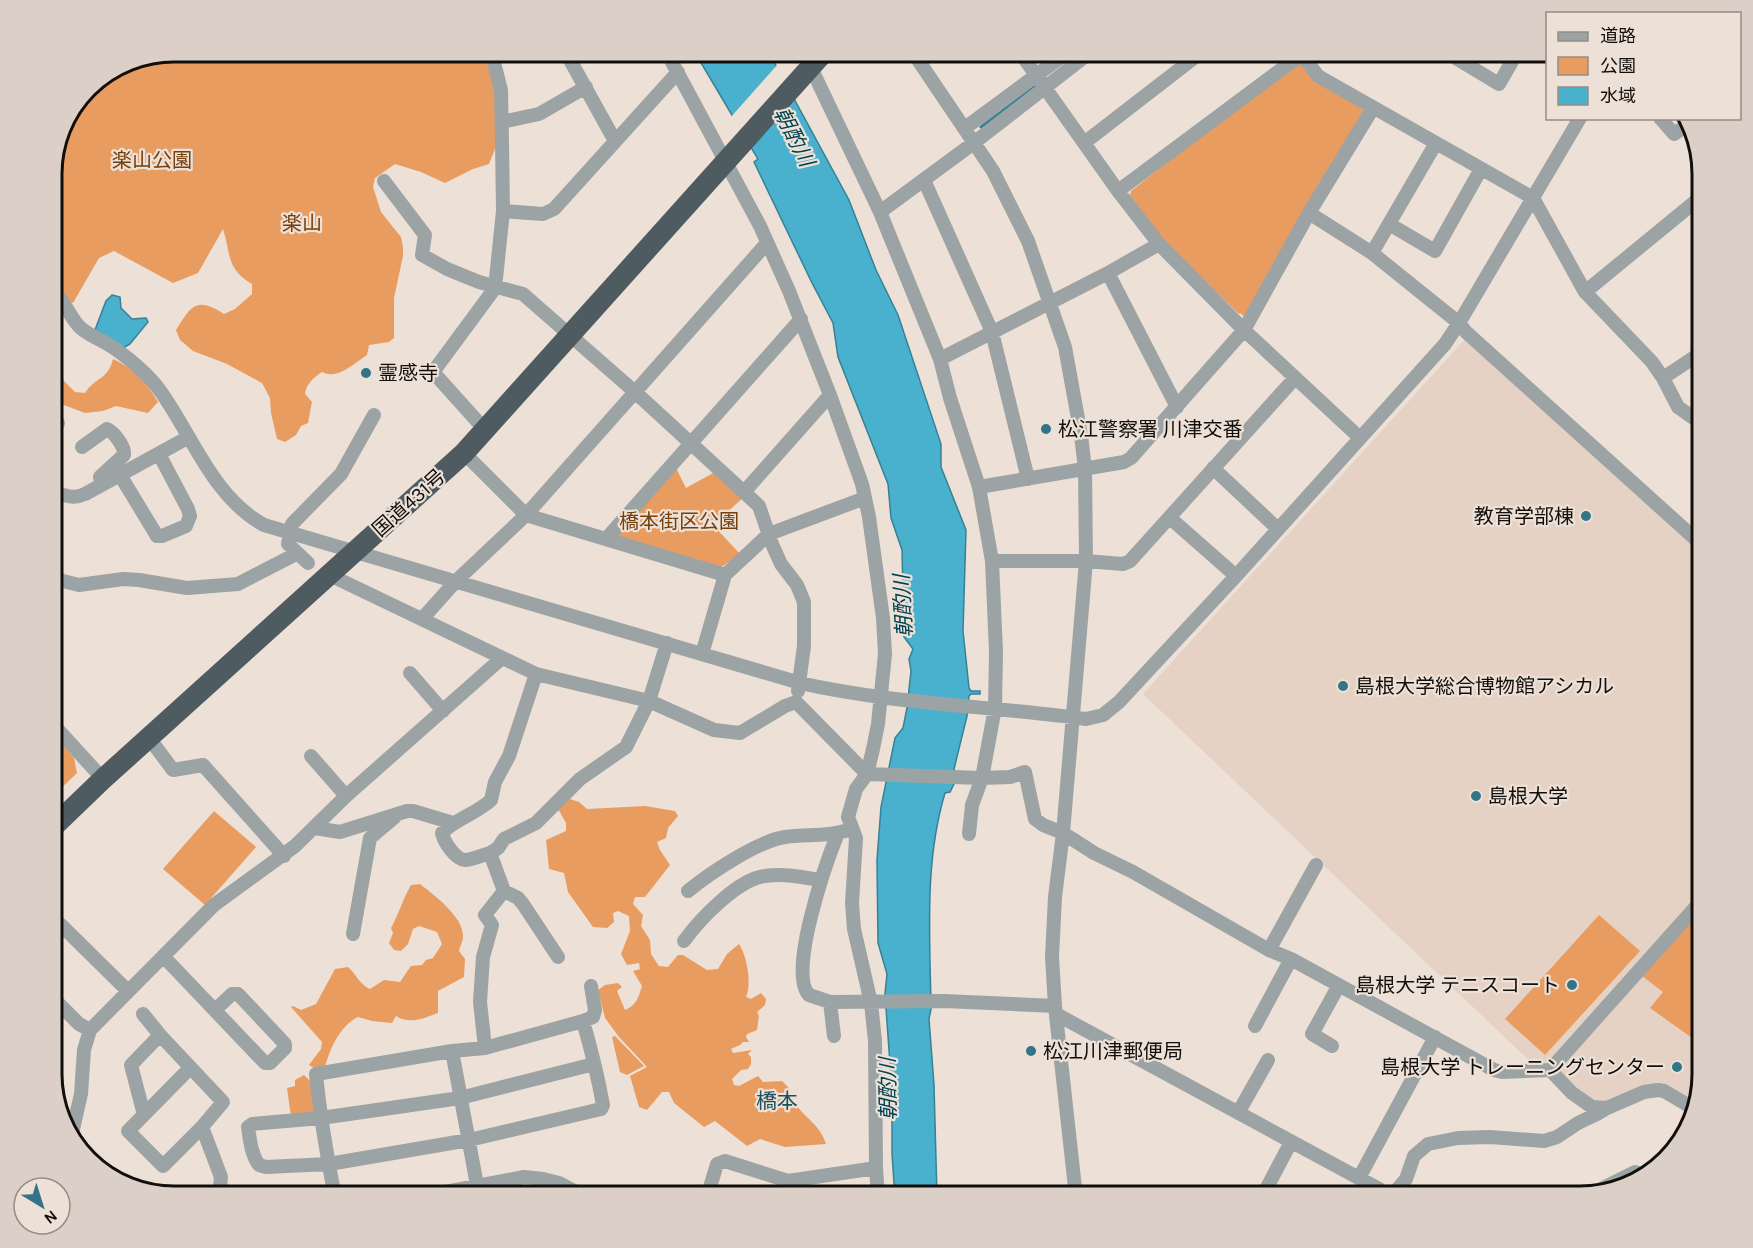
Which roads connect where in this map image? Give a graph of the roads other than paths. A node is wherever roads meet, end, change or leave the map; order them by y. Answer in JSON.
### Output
{"nodes":[{"id":1,"x":495,"y":62,"type":"edge"},
{"id":2,"x":571,"y":62,"type":"edge"},
{"id":3,"x":672,"y":62,"type":"edge"},
{"id":4,"x":805,"y":62,"type":"edge"},
{"id":5,"x":807,"y":62,"type":"edge"},
{"id":6,"x":920,"y":62,"type":"edge"},
{"id":7,"x":1026,"y":62,"type":"edge"},
{"id":8,"x":1054,"y":62,"type":"edge"},
{"id":9,"x":1078,"y":62,"type":"edge"},
{"id":10,"x":1189,"y":62,"type":"edge"},
{"id":11,"x":1289,"y":62,"type":"edge"},
{"id":12,"x":1309,"y":62,"type":"edge"},
{"id":13,"x":1462,"y":62,"type":"edge"},
{"id":14,"x":1512,"y":62,"type":"edge"},
{"id":15,"x":678,"y":72,"type":"junction"},
{"id":16,"x":1036,"y":76,"type":"junction"},
{"id":17,"x":586,"y":87,"type":"junction"},
{"id":18,"x":1045,"y":87,"type":"junction"},
{"id":19,"x":1372,"y":108,"type":"junction"},
{"id":20,"x":1579,"y":120,"type":"edge"},
{"id":21,"x":1662,"y":120,"type":"edge"},
{"id":22,"x":502,"y":122,"type":"junction"},
{"id":23,"x":965,"y":128,"type":"junction"},
{"id":24,"x":1682,"y":129,"type":"edge"},
{"id":25,"x":615,"y":141,"type":"junction"},
{"id":26,"x":975,"y":142,"type":"junction"},
{"id":27,"x":1084,"y":143,"type":"junction"},
{"id":28,"x":1436,"y":143,"type":"junction"},
{"id":29,"x":729,"y":149,"type":"junction"},
{"id":30,"x":1481,"y":170,"type":"junction"},
{"id":31,"x":924,"y":180,"type":"junction"},
{"id":32,"x":384,"y":182,"type":"dead end"},
{"id":33,"x":1118,"y":191,"type":"junction"},
{"id":34,"x":1533,"y":198,"type":"junction"},
{"id":35,"x":1692,"y":204,"type":"edge"},
{"id":36,"x":503,"y":211,"type":"junction"},
{"id":37,"x":880,"y":212,"type":"junction"},
{"id":38,"x":1309,"y":213,"type":"junction"},
{"id":39,"x":1389,"y":224,"type":"junction"},
{"id":40,"x":767,"y":243,"type":"junction"},
{"id":41,"x":1159,"y":244,"type":"junction"},
{"id":42,"x":1372,"y":253,"type":"junction"},
{"id":43,"x":1108,"y":273,"type":"junction"},
{"id":44,"x":495,"y":288,"type":"junction"},
{"id":45,"x":1585,"y":292,"type":"junction"},
{"id":46,"x":62,"y":301,"type":"edge"},
{"id":47,"x":1051,"y":303,"type":"junction"},
{"id":48,"x":801,"y":319,"type":"junction"},
{"id":49,"x":1459,"y":323,"type":"junction"},
{"id":50,"x":1244,"y":330,"type":"junction"},
{"id":51,"x":565,"y":332,"type":"junction"},
{"id":52,"x":992,"y":332,"type":"junction"},
{"id":53,"x":940,"y":359,"type":"junction"},
{"id":54,"x":1692,"y":359,"type":"edge"},
{"id":55,"x":1295,"y":378,"type":"junction"},
{"id":56,"x":1664,"y":378,"type":"junction"},
{"id":57,"x":635,"y":392,"type":"junction"},
{"id":58,"x":830,"y":395,"type":"junction"},
{"id":59,"x":1177,"y":407,"type":"junction"},
{"id":60,"x":374,"y":415,"type":"dead end"},
{"id":61,"x":1692,"y":417,"type":"edge"},
{"id":62,"x":477,"y":422,"type":"junction"},
{"id":63,"x":189,"y":437,"type":"junction"},
{"id":64,"x":1359,"y":438,"type":"junction"},
{"id":65,"x":690,"y":442,"type":"junction"},
{"id":66,"x":81,"y":447,"type":"dead end"},
{"id":67,"x":464,"y":453,"type":"junction"},
{"id":68,"x":159,"y":454,"type":"junction"},
{"id":69,"x":1085,"y":468,"type":"junction"},
{"id":70,"x":1213,"y":468,"type":"junction"},
{"id":71,"x":120,"y":475,"type":"junction"},
{"id":72,"x":1028,"y":479,"type":"junction"},
{"id":73,"x":102,"y":485,"type":"junction"},
{"id":74,"x":979,"y":487,"type":"junction"},
{"id":75,"x":744,"y":491,"type":"junction"},
{"id":76,"x":62,"y":495,"type":"edge"},
{"id":77,"x":865,"y":498,"type":"junction"},
{"id":78,"x":526,"y":515,"type":"junction"},
{"id":79,"x":1170,"y":518,"type":"junction"},
{"id":80,"x":1278,"y":529,"type":"junction"},
{"id":81,"x":289,"y":532,"type":"junction"},
{"id":82,"x":769,"y":534,"type":"junction"},
{"id":83,"x":1692,"y":536,"type":"edge"},
{"id":84,"x":607,"y":538,"type":"junction"},
{"id":85,"x":347,"y":550,"type":"junction"},
{"id":86,"x":297,"y":554,"type":"junction"},
{"id":87,"x":992,"y":561,"type":"junction"},
{"id":88,"x":1086,"y":561,"type":"junction"},
{"id":89,"x":308,"y":563,"type":"dead end"},
{"id":90,"x":724,"y":575,"type":"junction"},
{"id":91,"x":1236,"y":576,"type":"junction"},
{"id":92,"x":338,"y":579,"type":"dead end"},
{"id":93,"x":62,"y":581,"type":"edge"},
{"id":94,"x":456,"y":581,"type":"junction"},
{"id":95,"x":422,"y":619,"type":"junction"},
{"id":96,"x":667,"y":643,"type":"junction"},
{"id":97,"x":702,"y":654,"type":"junction"},
{"id":98,"x":502,"y":658,"type":"junction"},
{"id":99,"x":410,"y":673,"type":"dead end"},
{"id":100,"x":536,"y":674,"type":"junction"},
{"id":101,"x":800,"y":683,"type":"junction"},
{"id":102,"x":880,"y":697,"type":"junction"},
{"id":103,"x":649,"y":701,"type":"junction"},
{"id":104,"x":796,"y":702,"type":"junction"},
{"id":105,"x":988,"y":707,"type":"junction"},
{"id":106,"x":443,"y":711,"type":"junction"},
{"id":107,"x":1072,"y":717,"type":"junction"},
{"id":108,"x":62,"y":734,"type":"edge"},
{"id":109,"x":148,"y":738,"type":"junction"},
{"id":110,"x":311,"y":756,"type":"dead end"},
{"id":111,"x":99,"y":774,"type":"junction"},
{"id":112,"x":874,"y":775,"type":"junction"},
{"id":113,"x":975,"y":778,"type":"junction"},
{"id":114,"x":346,"y":796,"type":"junction"},
{"id":115,"x":62,"y":803,"type":"edge"},
{"id":116,"x":399,"y":813,"type":"junction"},
{"id":117,"x":62,"y":816,"type":"edge"},
{"id":118,"x":453,"y":823,"type":"junction"},
{"id":119,"x":315,"y":828,"type":"junction"},
{"id":120,"x":853,"y":829,"type":"junction"},
{"id":121,"x":340,"y":832,"type":"junction"},
{"id":122,"x":838,"y":833,"type":"junction"},
{"id":123,"x":1063,"y":833,"type":"junction"},
{"id":124,"x":969,"y":834,"type":"dead end"},
{"id":125,"x":370,"y":838,"type":"junction"},
{"id":126,"x":490,"y":853,"type":"junction"},
{"id":127,"x":284,"y":856,"type":"junction"},
{"id":128,"x":1316,"y":865,"type":"dead end"},
{"id":129,"x":820,"y":880,"type":"junction"},
{"id":130,"x":504,"y":891,"type":"junction"},
{"id":131,"x":688,"y":891,"type":"dead end"},
{"id":132,"x":1692,"y":911,"type":"edge"},
{"id":133,"x":62,"y":926,"type":"edge"},
{"id":134,"x":676,"y":926,"type":"dead end"},
{"id":135,"x":353,"y":934,"type":"dead end"},
{"id":136,"x":1269,"y":950,"type":"junction"},
{"id":137,"x":163,"y":956,"type":"junction"},
{"id":138,"x":558,"y":957,"type":"dead end"},
{"id":139,"x":1291,"y":959,"type":"junction"},
{"id":140,"x":593,"y":983,"type":"dead end"},
{"id":141,"x":1339,"y":985,"type":"junction"},
{"id":142,"x":128,"y":991,"type":"junction"},
{"id":143,"x":830,"y":1002,"type":"junction"},
{"id":144,"x":874,"y":1003,"type":"junction"},
{"id":145,"x":62,"y":1007,"type":"edge"},
{"id":146,"x":215,"y":1010,"type":"junction"},
{"id":147,"x":1056,"y":1010,"type":"junction"},
{"id":148,"x":143,"y":1014,"type":"dead end"},
{"id":149,"x":583,"y":1022,"type":"junction"},
{"id":150,"x":1254,"y":1026,"type":"dead end"},
{"id":151,"x":90,"y":1029,"type":"junction"},
{"id":152,"x":160,"y":1035,"type":"junction"},
{"id":153,"x":834,"y":1036,"type":"dead end"},
{"id":154,"x":1435,"y":1037,"type":"junction"},
{"id":155,"x":1332,"y":1046,"type":"dead end"},
{"id":156,"x":485,"y":1048,"type":"junction"},
{"id":157,"x":453,"y":1052,"type":"junction"},
{"id":158,"x":1268,"y":1060,"type":"dead end"},
{"id":159,"x":594,"y":1064,"type":"junction"},
{"id":160,"x":190,"y":1068,"type":"junction"},
{"id":161,"x":1550,"y":1070,"type":"junction"},
{"id":162,"x":460,"y":1098,"type":"junction"},
{"id":163,"x":1687,"y":1105,"type":"edge"},
{"id":164,"x":1607,"y":1108,"type":"junction"},
{"id":165,"x":1238,"y":1113,"type":"junction"},
{"id":166,"x":144,"y":1115,"type":"junction"},
{"id":167,"x":321,"y":1118,"type":"junction"},
{"id":168,"x":72,"y":1121,"type":"edge"},
{"id":169,"x":202,"y":1127,"type":"junction"},
{"id":170,"x":469,"y":1140,"type":"junction"},
{"id":171,"x":1291,"y":1142,"type":"junction"},
{"id":172,"x":329,"y":1164,"type":"junction"},
{"id":173,"x":876,"y":1168,"type":"junction"},
{"id":174,"x":1359,"y":1178,"type":"junction"},
{"id":175,"x":477,"y":1185,"type":"junction"},
{"id":176,"x":220,"y":1186,"type":"edge"},
{"id":177,"x":333,"y":1186,"type":"edge"},
{"id":178,"x":472,"y":1186,"type":"edge"},
{"id":179,"x":565,"y":1186,"type":"edge"},
{"id":180,"x":710,"y":1186,"type":"edge"},
{"id":181,"x":875,"y":1186,"type":"edge"},
{"id":182,"x":1075,"y":1186,"type":"edge"},
{"id":183,"x":1268,"y":1186,"type":"edge"},
{"id":184,"x":1371,"y":1186,"type":"edge"},
{"id":185,"x":1401,"y":1186,"type":"edge"}],
"edges":[{"from":1,"to":22,"type":"street"},
{"from":2,"to":17,"type":"street"},
{"from":3,"to":15,"type":"street"},
{"from":4,"to":29,"type":"highway","name":"国道431号"},
{"from":5,"to":37,"type":"street"},
{"from":6,"to":23,"type":"street"},
{"from":7,"to":16,"type":"street"},
{"from":8,"to":16,"type":"street"},
{"from":9,"to":18,"type":"street"},
{"from":10,"to":27,"type":"street"},
{"from":11,"to":33,"type":"street"},
{"from":12,"to":19,"type":"street"},
{"from":13,"to":14,"type":"street"},
{"from":15,"to":25,"type":"street"},
{"from":15,"to":29,"type":"street"},
{"from":16,"to":18,"type":"street"},
{"from":16,"to":23,"type":"street"},
{"from":17,"to":22,"type":"street"},
{"from":17,"to":25,"type":"street"},
{"from":18,"to":26,"type":"street"},
{"from":18,"to":27,"type":"street"},
{"from":19,"to":28,"type":"street"},
{"from":19,"to":38,"type":"street"},
{"from":20,"to":34,"type":"street"},
{"from":21,"to":24,"type":"street"},
{"from":22,"to":36,"type":"street"},
{"from":23,"to":26,"type":"street"},
{"from":25,"to":36,"type":"street"},
{"from":26,"to":31,"type":"street"},
{"from":26,"to":47,"type":"street"},
{"from":27,"to":33,"type":"street"},
{"from":28,"to":30,"type":"street"},
{"from":28,"to":39,"type":"street"},
{"from":29,"to":40,"type":"street"},
{"from":29,"to":51,"type":"highway","name":"国道431号"},
{"from":30,"to":34,"type":"street"},
{"from":30,"to":39,"type":"street"},
{"from":31,"to":37,"type":"street"},
{"from":31,"to":52,"type":"street"},
{"from":32,"to":44,"type":"street"},
{"from":33,"to":41,"type":"street"},
{"from":34,"to":45,"type":"street"},
{"from":34,"to":49,"type":"street"},
{"from":35,"to":45,"type":"street"},
{"from":36,"to":44,"type":"street"},
{"from":37,"to":53,"type":"street"},
{"from":38,"to":42,"type":"street"},
{"from":38,"to":50,"type":"street"},
{"from":39,"to":42,"type":"street"},
{"from":40,"to":48,"type":"street"},
{"from":40,"to":57,"type":"street"},
{"from":41,"to":43,"type":"street"},
{"from":41,"to":50,"type":"street"},
{"from":42,"to":49,"type":"street"},
{"from":43,"to":47,"type":"street"},
{"from":43,"to":59,"type":"street"},
{"from":44,"to":51,"type":"street"},
{"from":44,"to":62,"type":"street"},
{"from":45,"to":56,"type":"street"},
{"from":46,"to":63,"type":"street"},
{"from":47,"to":52,"type":"street"},
{"from":47,"to":69,"type":"street"},
{"from":48,"to":58,"type":"street"},
{"from":48,"to":65,"type":"street"},
{"from":49,"to":64,"type":"street"},
{"from":49,"to":83,"type":"street"},
{"from":50,"to":55,"type":"street"},
{"from":50,"to":59,"type":"street"},
{"from":51,"to":57,"type":"street"},
{"from":51,"to":62,"type":"highway","name":"国道431号"},
{"from":51,"to":67,"type":"highway","name":"国道431号"},
{"from":52,"to":53,"type":"street"},
{"from":52,"to":72,"type":"street"},
{"from":53,"to":74,"type":"street"},
{"from":54,"to":56,"type":"street"},
{"from":55,"to":64,"type":"street"},
{"from":55,"to":70,"type":"street"},
{"from":56,"to":61,"type":"street"},
{"from":57,"to":65,"type":"street"},
{"from":57,"to":78,"type":"street"},
{"from":58,"to":75,"type":"street"},
{"from":58,"to":77,"type":"street"},
{"from":59,"to":69,"type":"street"},
{"from":60,"to":81,"type":"street"},
{"from":62,"to":85,"type":"highway","name":"国道431号"},
{"from":63,"to":68,"type":"street"},
{"from":63,"to":81,"type":"street"},
{"from":64,"to":80,"type":"street"},
{"from":65,"to":75,"type":"street"},
{"from":65,"to":84,"type":"street"},
{"from":66,"to":73,"type":"street"},
{"from":67,"to":78,"type":"street"},
{"from":67,"to":85,"type":"highway","name":"国道431号"},
{"from":68,"to":71,"type":"street"},
{"from":68,"to":71,"type":"street"},
{"from":69,"to":72,"type":"street"},
{"from":69,"to":88,"type":"street"},
{"from":70,"to":79,"type":"street"},
{"from":70,"to":80,"type":"street"},
{"from":71,"to":73,"type":"street"},
{"from":72,"to":74,"type":"street"},
{"from":73,"to":76,"type":"street"},
{"from":74,"to":87,"type":"street"},
{"from":75,"to":82,"type":"street"},
{"from":77,"to":82,"type":"street"},
{"from":77,"to":102,"type":"street"},
{"from":78,"to":84,"type":"street"},
{"from":78,"to":94,"type":"street"},
{"from":79,"to":88,"type":"street"},
{"from":79,"to":91,"type":"street"},
{"from":80,"to":91,"type":"street"},
{"from":81,"to":85,"type":"street"},
{"from":81,"to":86,"type":"street"},
{"from":82,"to":90,"type":"street"},
{"from":82,"to":101,"type":"street"},
{"from":84,"to":90,"type":"street"},
{"from":85,"to":94,"type":"street"},
{"from":85,"to":109,"type":"highway","name":"国道431号"},
{"from":85,"to":111,"type":"highway","name":"国道431号"},
{"from":86,"to":89,"type":"street"},
{"from":86,"to":93,"type":"street"},
{"from":87,"to":88,"type":"street"},
{"from":87,"to":105,"type":"street"},
{"from":88,"to":107,"type":"street"},
{"from":90,"to":97,"type":"street"},
{"from":91,"to":107,"type":"street"},
{"from":92,"to":95,"type":"street"},
{"from":94,"to":95,"type":"street"},
{"from":94,"to":96,"type":"street"},
{"from":95,"to":98,"type":"street"},
{"from":96,"to":97,"type":"street"},
{"from":96,"to":103,"type":"street"},
{"from":97,"to":101,"type":"street"},
{"from":98,"to":100,"type":"street"},
{"from":98,"to":106,"type":"street"},
{"from":99,"to":106,"type":"street"},
{"from":100,"to":103,"type":"street"},
{"from":100,"to":118,"type":"street"},
{"from":101,"to":102,"type":"street"},
{"from":101,"to":104,"type":"street"},
{"from":102,"to":105,"type":"street"},
{"from":102,"to":112,"type":"street"},
{"from":103,"to":104,"type":"street"},
{"from":103,"to":126,"type":"street"},
{"from":104,"to":112,"type":"street"},
{"from":105,"to":107,"type":"street"},
{"from":105,"to":113,"type":"street"},
{"from":106,"to":114,"type":"street"},
{"from":107,"to":123,"type":"street"},
{"from":108,"to":111,"type":"street"},
{"from":109,"to":111,"type":"highway","name":"国道431号"},
{"from":109,"to":127,"type":"street"},
{"from":110,"to":114,"type":"street"},
{"from":111,"to":115,"type":"highway","name":"国道431号"},
{"from":111,"to":117,"type":"highway","name":"国道431号"},
{"from":112,"to":113,"type":"street"},
{"from":112,"to":120,"type":"street"},
{"from":113,"to":123,"type":"street"},
{"from":113,"to":124,"type":"street"},
{"from":114,"to":119,"type":"street"},
{"from":116,"to":118,"type":"street"},
{"from":116,"to":121,"type":"street"},
{"from":116,"to":125,"type":"street"},
{"from":118,"to":126,"type":"street"},
{"from":119,"to":121,"type":"street"},
{"from":119,"to":127,"type":"street"},
{"from":120,"to":122,"type":"street"},
{"from":120,"to":144,"type":"street"},
{"from":121,"to":125,"type":"street"},
{"from":122,"to":129,"type":"street"},
{"from":122,"to":131,"type":"street"},
{"from":123,"to":136,"type":"street"},
{"from":123,"to":147,"type":"street"},
{"from":125,"to":135,"type":"street"},
{"from":126,"to":130,"type":"street"},
{"from":127,"to":137,"type":"street"},
{"from":128,"to":136,"type":"street"},
{"from":129,"to":134,"type":"street"},
{"from":129,"to":143,"type":"street"},
{"from":130,"to":138,"type":"street"},
{"from":130,"to":156,"type":"street"},
{"from":132,"to":161,"type":"street"},
{"from":133,"to":142,"type":"street"},
{"from":136,"to":139,"type":"street"},
{"from":137,"to":142,"type":"street"},
{"from":137,"to":146,"type":"street"},
{"from":139,"to":141,"type":"street"},
{"from":139,"to":150,"type":"street"},
{"from":140,"to":149,"type":"street"},
{"from":141,"to":154,"type":"street"},
{"from":141,"to":155,"type":"street"},
{"from":142,"to":151,"type":"street"},
{"from":143,"to":144,"type":"street"},
{"from":143,"to":153,"type":"street"},
{"from":144,"to":147,"type":"street"},
{"from":144,"to":173,"type":"street"},
{"from":145,"to":151,"type":"street"},
{"from":146,"to":146,"type":"street"},
{"from":147,"to":165,"type":"street"},
{"from":147,"to":182,"type":"street"},
{"from":148,"to":152,"type":"street"},
{"from":149,"to":156,"type":"street"},
{"from":149,"to":159,"type":"street"},
{"from":151,"to":168,"type":"street"},
{"from":152,"to":160,"type":"street"},
{"from":152,"to":166,"type":"street"},
{"from":154,"to":161,"type":"street"},
{"from":154,"to":174,"type":"street"},
{"from":156,"to":157,"type":"street"},
{"from":157,"to":162,"type":"street"},
{"from":157,"to":167,"type":"street"},
{"from":158,"to":165,"type":"street"},
{"from":159,"to":162,"type":"street"},
{"from":159,"to":170,"type":"street"},
{"from":160,"to":166,"type":"street"},
{"from":160,"to":169,"type":"street"},
{"from":161,"to":164,"type":"street"},
{"from":162,"to":167,"type":"street"},
{"from":162,"to":170,"type":"street"},
{"from":163,"to":164,"type":"street"},
{"from":164,"to":185,"type":"street"},
{"from":165,"to":171,"type":"street"},
{"from":166,"to":169,"type":"street"},
{"from":167,"to":172,"type":"street"},
{"from":167,"to":172,"type":"street"},
{"from":169,"to":176,"type":"street"},
{"from":170,"to":172,"type":"street"},
{"from":170,"to":175,"type":"street"},
{"from":171,"to":174,"type":"street"},
{"from":171,"to":183,"type":"street"},
{"from":172,"to":177,"type":"street"},
{"from":173,"to":180,"type":"street"},
{"from":173,"to":181,"type":"street"},
{"from":174,"to":184,"type":"street"},
{"from":175,"to":178,"type":"street"},
{"from":175,"to":179,"type":"street"}]}
